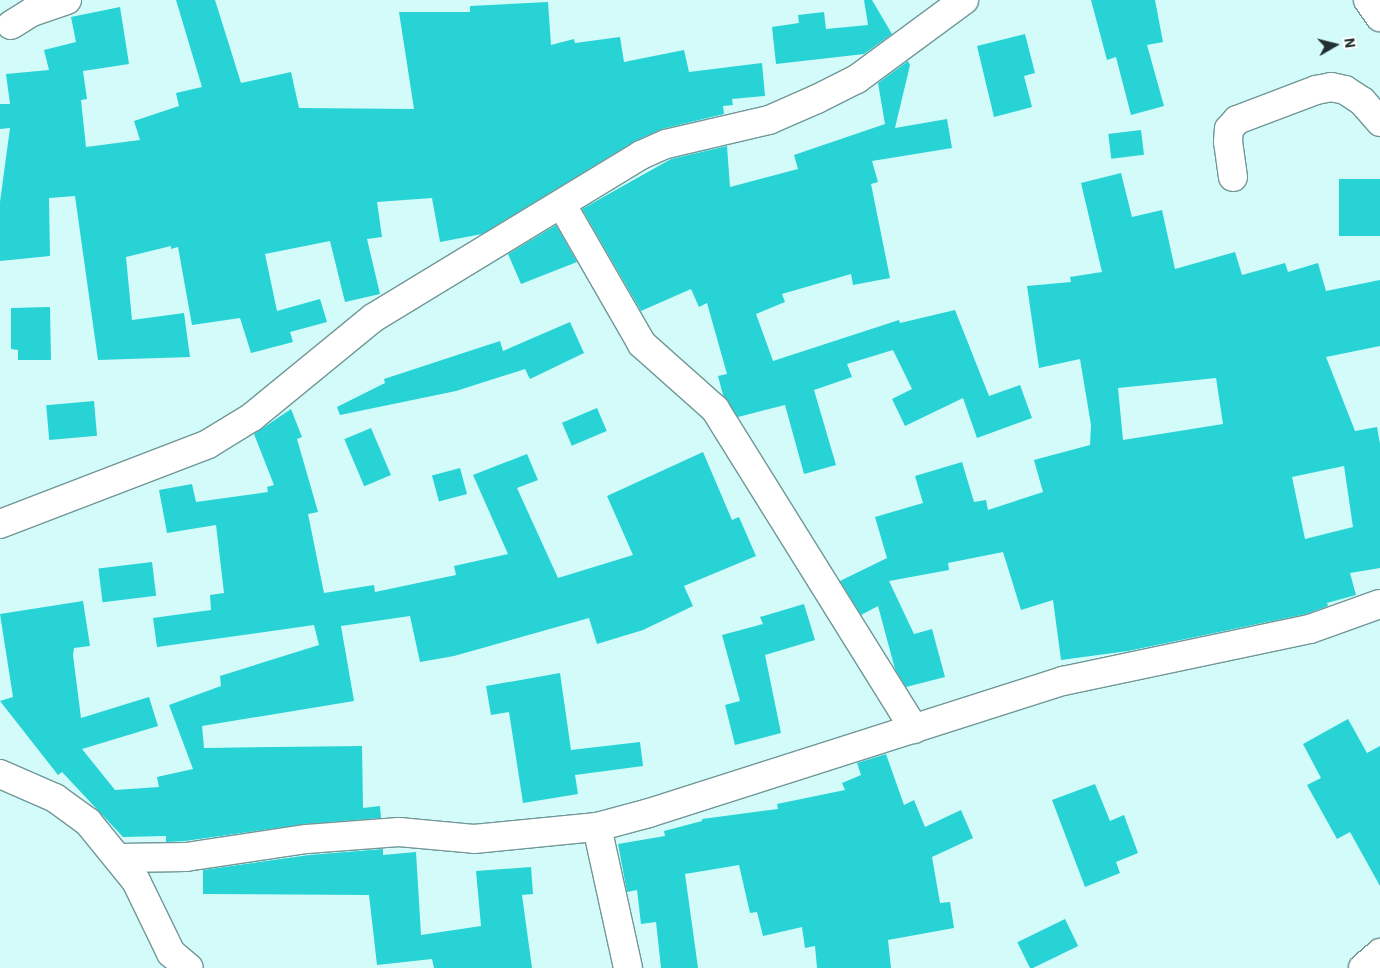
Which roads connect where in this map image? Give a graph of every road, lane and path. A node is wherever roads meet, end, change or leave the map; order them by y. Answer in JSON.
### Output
{"nodes":[{"id":1,"x":28,"y":0,"type":"edge"},
{"id":2,"x":67,"y":0,"type":"edge"},
{"id":3,"x":964,"y":0,"type":"edge"},
{"id":4,"x":1368,"y":0,"type":"edge"},
{"id":5,"x":1380,"y":17,"type":"edge"},
{"id":6,"x":6,"y":31,"type":"edge"},
{"id":7,"x":1380,"y":122,"type":"edge"},
{"id":8,"x":1233,"y":177,"type":"dead end"},
{"id":9,"x":562,"y":205,"type":"junction"},
{"id":10,"x":0,"y":524,"type":"edge"},
{"id":11,"x":1380,"y":604,"type":"edge"},
{"id":12,"x":914,"y":729,"type":"junction"},
{"id":13,"x":0,"y":774,"type":"edge"},
{"id":14,"x":598,"y":827,"type":"junction"},
{"id":15,"x":118,"y":858,"type":"junction"},
{"id":16,"x":1380,"y":953,"type":"edge"},
{"id":17,"x":189,"y":968,"type":"edge"},
{"id":18,"x":628,"y":968,"type":"edge"},
{"id":19,"x":1363,"y":968,"type":"edge"}],
"edges":[{"from":1,"to":6,"type":"street"},
{"from":2,"to":6,"type":"street"},
{"from":3,"to":9,"type":"street"},
{"from":4,"to":5,"type":"street"},
{"from":7,"to":8,"type":"street"},
{"from":9,"to":10,"type":"street"},
{"from":9,"to":12,"type":"street"},
{"from":11,"to":12,"type":"street"},
{"from":12,"to":14,"type":"street"},
{"from":13,"to":15,"type":"street"},
{"from":14,"to":15,"type":"street"},
{"from":14,"to":18,"type":"street"},
{"from":15,"to":17,"type":"street"},
{"from":16,"to":19,"type":"street"}]}
